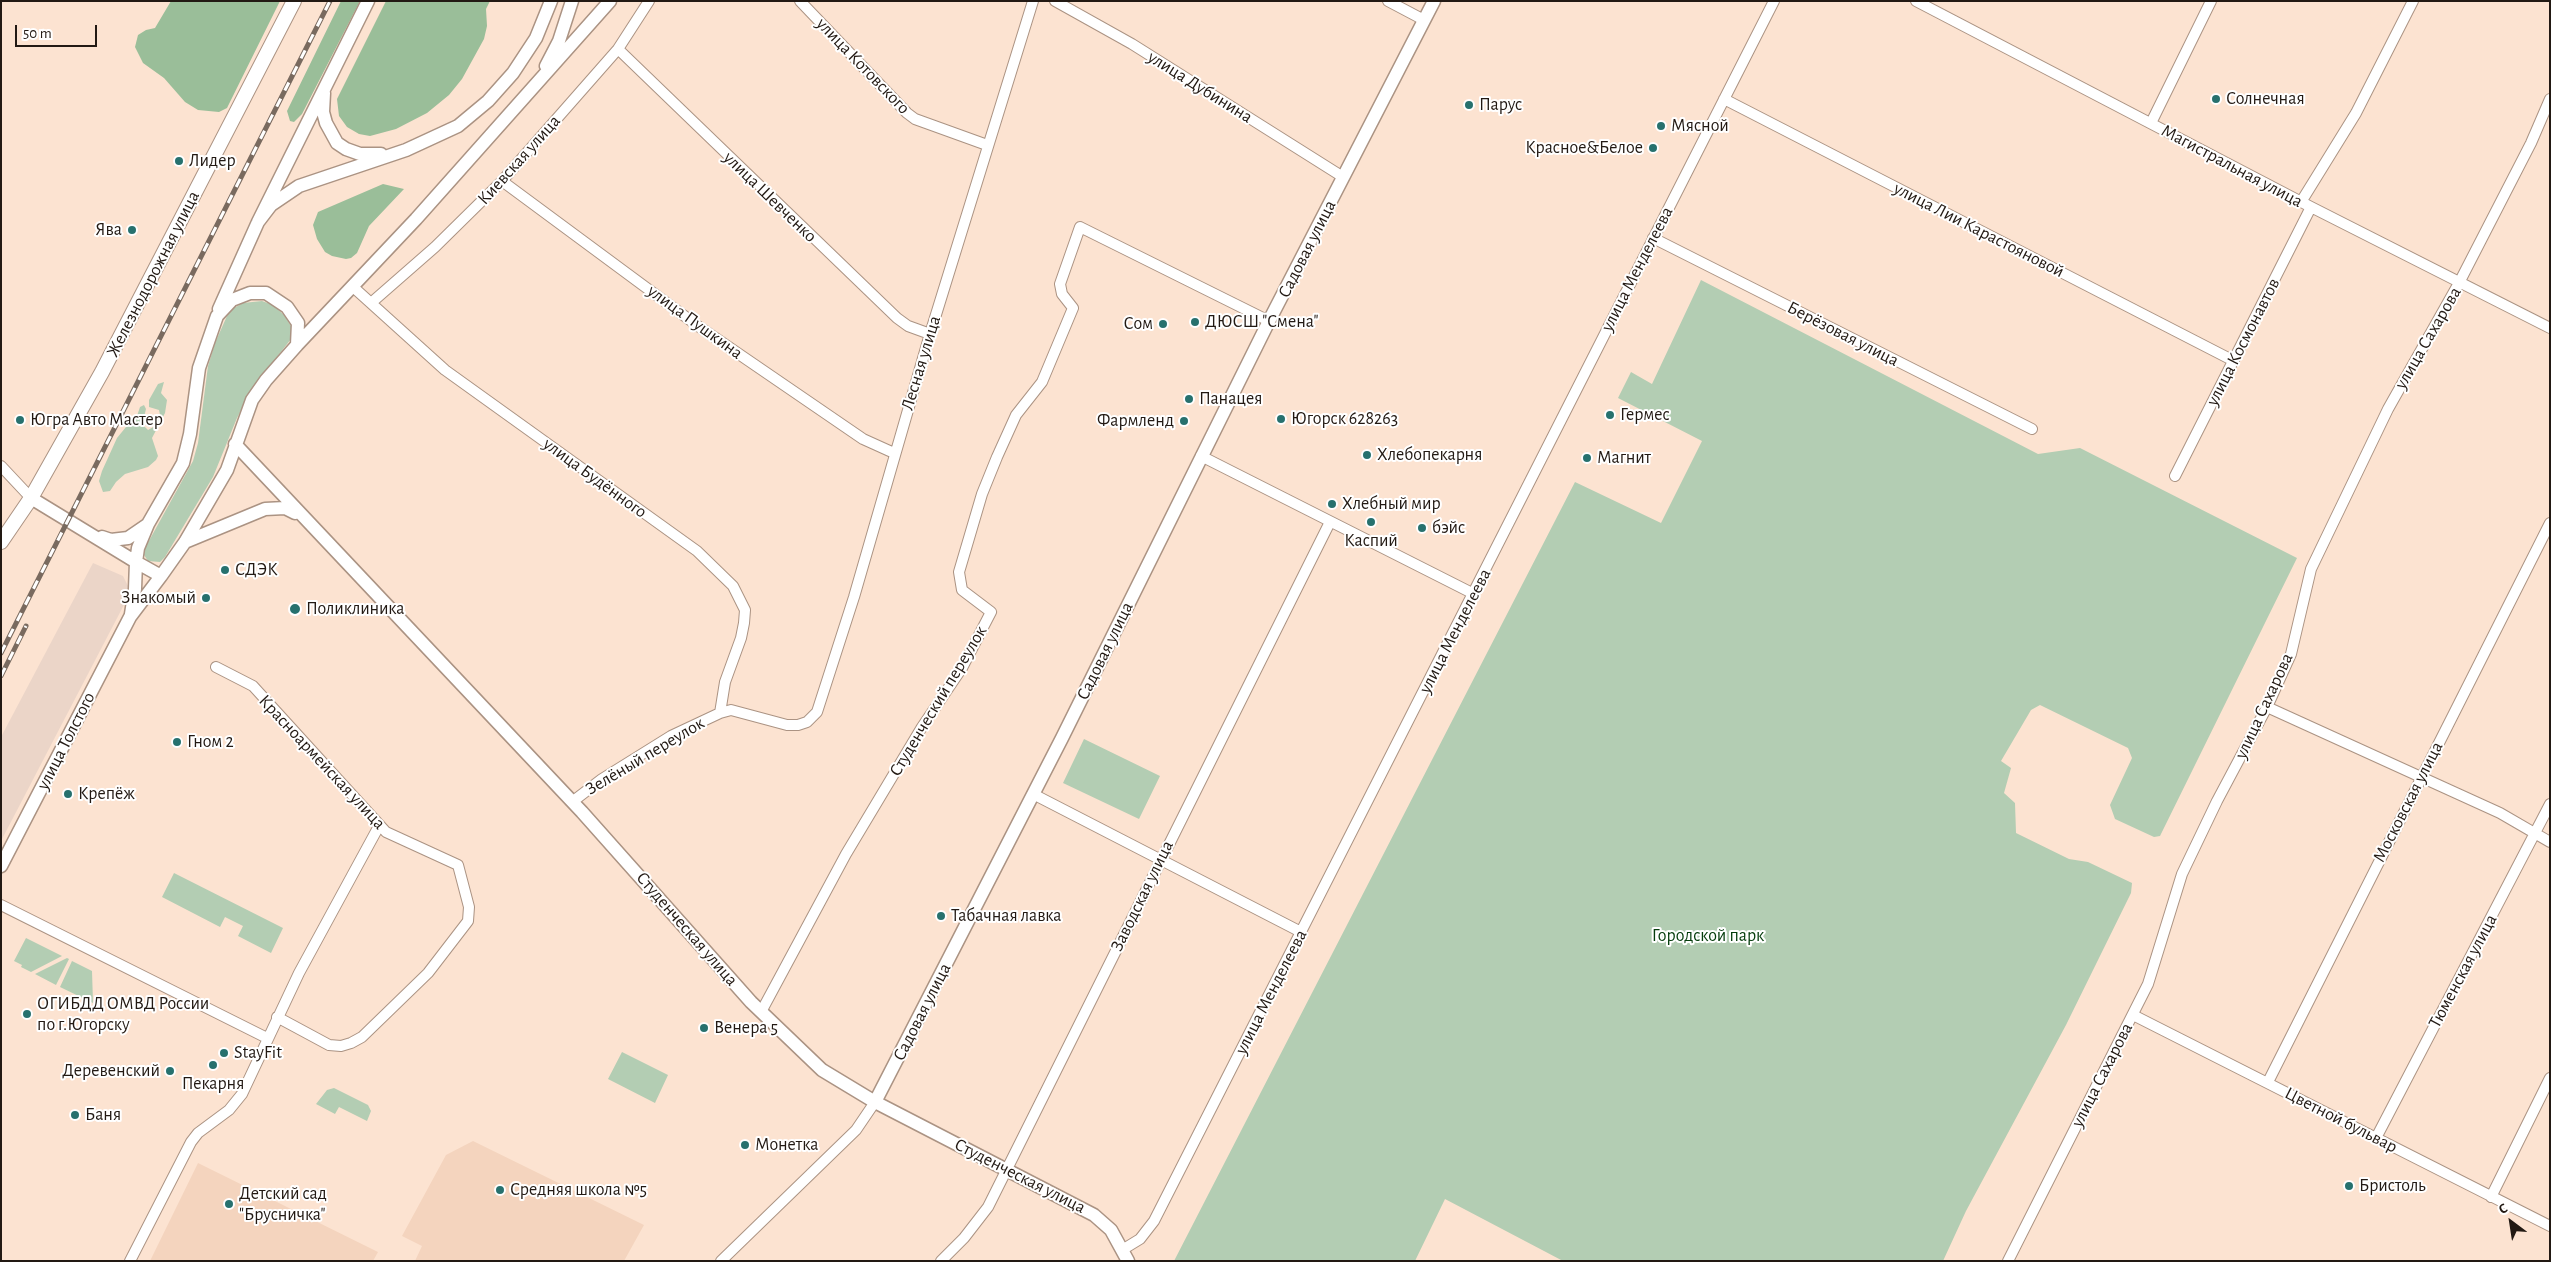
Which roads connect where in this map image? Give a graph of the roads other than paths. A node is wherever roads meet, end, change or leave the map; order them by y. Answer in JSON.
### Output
{"nodes":[{"id":1,"x":294,"y":1,"type":"edge"},
{"id":2,"x":368,"y":1,"type":"edge"},
{"id":3,"x":551,"y":1,"type":"edge"},
{"id":4,"x":572,"y":1,"type":"edge"},
{"id":5,"x":610,"y":1,"type":"edge"},
{"id":6,"x":649,"y":1,"type":"edge"},
{"id":7,"x":800,"y":1,"type":"edge"},
{"id":8,"x":1034,"y":1,"type":"edge"},
{"id":9,"x":1055,"y":1,"type":"edge"},
{"id":10,"x":1388,"y":1,"type":"edge"},
{"id":11,"x":1434,"y":1,"type":"edge"},
{"id":12,"x":1774,"y":1,"type":"edge"},
{"id":13,"x":1916,"y":1,"type":"edge"},
{"id":14,"x":2211,"y":1,"type":"edge"},
{"id":15,"x":2413,"y":1,"type":"edge"},
{"id":16,"x":1424,"y":20,"type":"junction"},
{"id":17,"x":618,"y":50,"type":"junction"},
{"id":18,"x":325,"y":85,"type":"junction"},
{"id":19,"x":530,"y":92,"type":"junction"},
{"id":20,"x":1724,"y":99,"type":"junction"},
{"id":21,"x":2550,"y":99,"type":"edge"},
{"id":22,"x":2151,"y":123,"type":"junction"},
{"id":23,"x":987,"y":145,"type":"junction"},
{"id":24,"x":406,"y":150,"type":"junction"},
{"id":25,"x":1343,"y":178,"type":"junction"},
{"id":26,"x":502,"y":181,"type":"junction"},
{"id":27,"x":2301,"y":202,"type":"junction"},
{"id":28,"x":2311,"y":207,"type":"junction"},
{"id":29,"x":258,"y":222,"type":"junction"},
{"id":30,"x":1653,"y":238,"type":"junction"},
{"id":31,"x":2459,"y":284,"type":"junction"},
{"id":32,"x":352,"y":286,"type":"junction"},
{"id":33,"x":371,"y":303,"type":"junction"},
{"id":34,"x":216,"y":316,"type":"junction"},
{"id":35,"x":1269,"y":321,"type":"junction"},
{"id":36,"x":2550,"y":328,"type":"edge"},
{"id":37,"x":930,"y":334,"type":"junction"},
{"id":38,"x":298,"y":345,"type":"junction"},
{"id":39,"x":2234,"y":361,"type":"junction"},
{"id":40,"x":2032,"y":430,"type":"dead end"},
{"id":41,"x":235,"y":444,"type":"junction"},
{"id":42,"x":894,"y":453,"type":"junction"},
{"id":43,"x":1201,"y":456,"type":"junction"},
{"id":44,"x":1,"y":466,"type":"edge"},
{"id":45,"x":2175,"y":476,"type":"dead end"},
{"id":46,"x":31,"y":498,"type":"junction"},
{"id":47,"x":304,"y":519,"type":"junction"},
{"id":48,"x":1330,"y":522,"type":"junction"},
{"id":49,"x":2550,"y":523,"type":"edge"},
{"id":50,"x":148,"y":524,"type":"junction"},
{"id":51,"x":92,"y":535,"type":"junction"},
{"id":52,"x":1,"y":542,"type":"edge"},
{"id":53,"x":185,"y":542,"type":"junction"},
{"id":54,"x":136,"y":562,"type":"junction"},
{"id":55,"x":161,"y":576,"type":"junction"},
{"id":56,"x":1474,"y":594,"type":"junction"},
{"id":57,"x":130,"y":617,"type":"junction"},
{"id":58,"x":216,"y":667,"type":"dead end"},
{"id":59,"x":2267,"y":707,"type":"junction"},
{"id":60,"x":720,"y":713,"type":"junction"},
{"id":61,"x":807,"y":722,"type":"joint"},
{"id":62,"x":2420,"y":778,"type":"junction"},
{"id":63,"x":1033,"y":794,"type":"junction"},
{"id":64,"x":572,"y":802,"type":"junction"},
{"id":65,"x":2550,"y":804,"type":"edge"},
{"id":66,"x":379,"y":826,"type":"junction"},
{"id":67,"x":2535,"y":833,"type":"junction"},
{"id":68,"x":2550,"y":842,"type":"edge"},
{"id":69,"x":1161,"y":859,"type":"junction"},
{"id":70,"x":1,"y":866,"type":"edge"},
{"id":71,"x":1,"y":905,"type":"edge"},
{"id":72,"x":1301,"y":932,"type":"junction"},
{"id":73,"x":761,"y":1012,"type":"junction"},
{"id":74,"x":2133,"y":1015,"type":"junction"},
{"id":75,"x":277,"y":1017,"type":"junction"},
{"id":76,"x":267,"y":1038,"type":"junction"},
{"id":77,"x":2550,"y":1078,"type":"edge"},
{"id":78,"x":2268,"y":1082,"type":"junction"},
{"id":79,"x":875,"y":1102,"type":"junction"},
{"id":80,"x":2376,"y":1138,"type":"junction"},
{"id":81,"x":1007,"y":1169,"type":"junction"},
{"id":82,"x":2491,"y":1197,"type":"junction"},
{"id":83,"x":2550,"y":1226,"type":"edge"},
{"id":84,"x":1125,"y":1255,"type":"edge"},
{"id":85,"x":130,"y":1261,"type":"edge"},
{"id":86,"x":721,"y":1261,"type":"edge"},
{"id":87,"x":941,"y":1261,"type":"edge"},
{"id":88,"x":2008,"y":1261,"type":"edge"}],
"edges":[{"from":1,"to":46,"type":"main road","name":"Железнодорожная улица"},
{"from":2,"to":18,"type":"street"},
{"from":3,"to":24,"type":"street"},
{"from":4,"to":19,"type":"street"},
{"from":5,"to":19,"type":"street"},
{"from":6,"to":17,"type":"street","name":"Киевская улица"},
{"from":7,"to":23,"type":"street","name":"улица Котовского"},
{"from":8,"to":23,"type":"street","name":"Лесная улица"},
{"from":9,"to":25,"type":"street","name":"улица Дубинина"},
{"from":10,"to":16,"type":"street"},
{"from":11,"to":16,"type":"street","name":"Садовая улица"},
{"from":12,"to":20,"type":"street","name":"улица Менделеева"},
{"from":13,"to":22,"type":"street","name":"Магистральная улица"},
{"from":14,"to":22,"type":"street"},
{"from":15,"to":27,"type":"street"},
{"from":16,"to":25,"type":"street","name":"Садовая улица"},
{"from":17,"to":26,"type":"street","name":"Киевская улица"},
{"from":17,"to":37,"type":"street","name":"улица Шевченко"},
{"from":18,"to":24,"type":"street"},
{"from":18,"to":29,"type":"street"},
{"from":19,"to":32,"type":"street"},
{"from":20,"to":30,"type":"street","name":"улица Менделеева"},
{"from":20,"to":39,"type":"street","name":"улица Лии Карастояновой"},
{"from":21,"to":31,"type":"street","name":"улица Сахарова"},
{"from":22,"to":27,"type":"street","name":"Магистральная улица"},
{"from":23,"to":37,"type":"street","name":"Лесная улица"},
{"from":24,"to":29,"type":"street"},
{"from":25,"to":35,"type":"street","name":"Садовая улица"},
{"from":26,"to":33,"type":"street","name":"Киевская улица"},
{"from":26,"to":42,"type":"street","name":"улица Пушкина"},
{"from":27,"to":28,"type":"street","name":"Магистральная улица"},
{"from":28,"to":31,"type":"street","name":"Магистральная улица"},
{"from":28,"to":39,"type":"street","name":"улица Космонавтов"},
{"from":29,"to":34,"type":"street"},
{"from":30,"to":40,"type":"street","name":"Берёзовая улица"},
{"from":30,"to":56,"type":"street","name":"улица Менделеева"},
{"from":31,"to":36,"type":"street","name":"Магистральная улица"},
{"from":31,"to":59,"type":"street","name":"улица Сахарова"},
{"from":32,"to":33,"type":"street","name":"улица Будённого"},
{"from":32,"to":38,"type":"street"},
{"from":33,"to":60,"type":"street","name":"улица Будённого"},
{"from":34,"to":38,"type":"street"},
{"from":34,"to":50,"type":"street"},
{"from":35,"to":43,"type":"street","name":"Садовая улица"},
{"from":35,"to":73,"type":"street","name":"Студенческий переулок"},
{"from":37,"to":42,"type":"street","name":"Лесная улица"},
{"from":38,"to":41,"type":"street"},
{"from":39,"to":45,"type":"street","name":"улица Космонавтов"},
{"from":41,"to":47,"type":"street","name":"Студенческая улица"},
{"from":41,"to":53,"type":"street"},
{"from":42,"to":61,"type":"street","name":"Лесная улица"},
{"from":43,"to":48,"type":"street"},
{"from":43,"to":63,"type":"street","name":"Садовая улица"},
{"from":44,"to":46,"type":"street"},
{"from":46,"to":51,"type":"street"},
{"from":46,"to":52,"type":"main road","name":"Железнодорожная улица"},
{"from":47,"to":53,"type":"street"},
{"from":47,"to":64,"type":"street","name":"Студенческая улица"},
{"from":48,"to":56,"type":"street"},
{"from":48,"to":69,"type":"street","name":"Заводская улица"},
{"from":49,"to":62,"type":"street","name":"Московская улица"},
{"from":50,"to":51,"type":"street"},
{"from":50,"to":54,"type":"street"},
{"from":51,"to":54,"type":"street"},
{"from":53,"to":55,"type":"street"},
{"from":54,"to":55,"type":"street"},
{"from":54,"to":57,"type":"street"},
{"from":55,"to":57,"type":"street"},
{"from":56,"to":72,"type":"street","name":"улица Менделеева"},
{"from":57,"to":70,"type":"street","name":"улица Толстого"},
{"from":58,"to":66,"type":"street","name":"Красноармейская улица"},
{"from":59,"to":62,"type":"street"},
{"from":59,"to":74,"type":"street","name":"улица Сахарова"},
{"from":60,"to":61,"type":"street","name":"Зелёный переулок"},
{"from":60,"to":64,"type":"street","name":"Зелёный переулок"},
{"from":62,"to":67,"type":"street"},
{"from":62,"to":78,"type":"street","name":"Московская улица"},
{"from":63,"to":69,"type":"street"},
{"from":63,"to":79,"type":"street","name":"Садовая улица"},
{"from":64,"to":73,"type":"street","name":"Студенческая улица"},
{"from":65,"to":67,"type":"street","name":"Тюменская улица"},
{"from":66,"to":75,"type":"street"},
{"from":66,"to":75,"type":"street","name":"Красноармейская улица"},
{"from":67,"to":68,"type":"street"},
{"from":67,"to":80,"type":"street","name":"Тюменская улица"},
{"from":69,"to":72,"type":"street"},
{"from":69,"to":81,"type":"street","name":"Заводская улица"},
{"from":71,"to":76,"type":"street"},
{"from":72,"to":84,"type":"street","name":"улица Менделеева"},
{"from":73,"to":79,"type":"street","name":"Студенческая улица"},
{"from":74,"to":78,"type":"street","name":"Цветной бульвар"},
{"from":74,"to":88,"type":"street","name":"улица Сахарова"},
{"from":75,"to":76,"type":"street"},
{"from":76,"to":85,"type":"street"},
{"from":77,"to":82,"type":"street"},
{"from":78,"to":80,"type":"street","name":"Цветной бульвар"},
{"from":79,"to":81,"type":"street","name":"Студенческая улица"},
{"from":79,"to":86,"type":"street","name":"Садовая улица"},
{"from":80,"to":82,"type":"street","name":"Цветной бульвар"},
{"from":81,"to":84,"type":"street","name":"Студенческая улица"},
{"from":81,"to":87,"type":"street","name":"Заводская улица"},
{"from":82,"to":83,"type":"street","name":"Цветной бульвар"}]}
